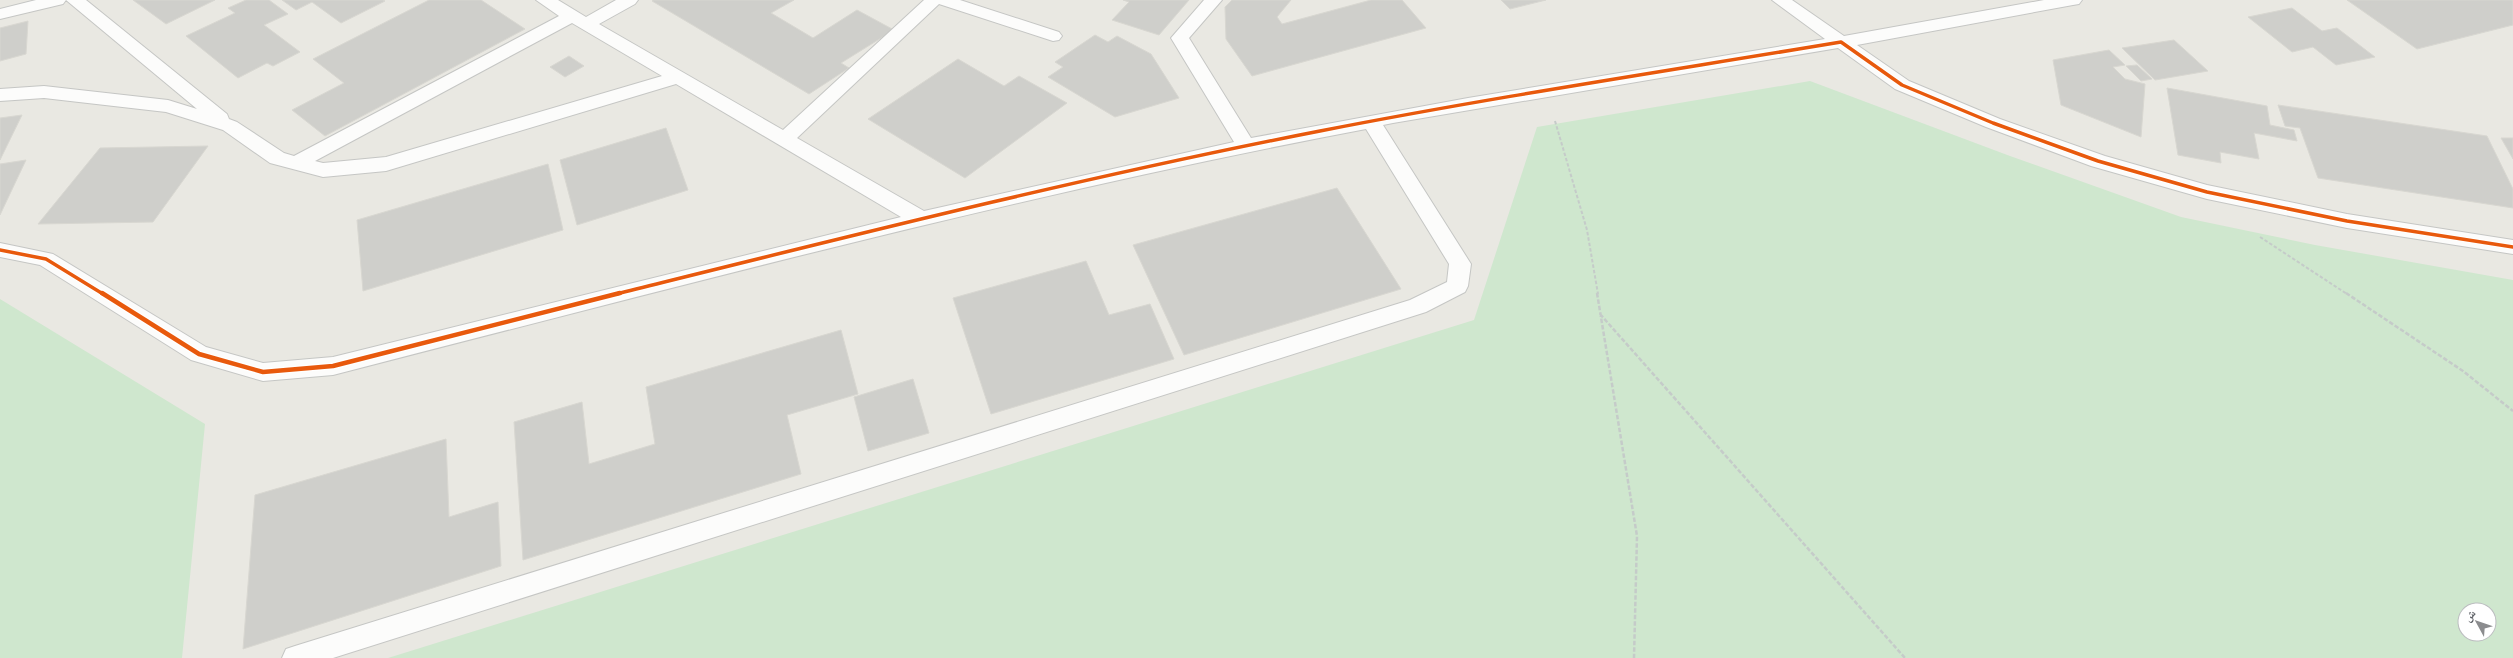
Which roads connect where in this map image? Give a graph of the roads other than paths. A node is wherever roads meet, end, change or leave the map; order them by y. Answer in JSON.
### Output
{"nodes":[{"id":1,"x":57,"y":0,"type":"edge"},
{"id":2,"x":75,"y":0,"type":"edge"},
{"id":3,"x":545,"y":0,"type":"edge"},
{"id":4,"x":629,"y":0,"type":"edge"},
{"id":5,"x":934,"y":0,"type":"edge"},
{"id":6,"x":944,"y":0,"type":"edge"},
{"id":7,"x":1214,"y":0,"type":"edge"},
{"id":8,"x":1781,"y":0,"type":"edge"},
{"id":9,"x":2072,"y":0,"type":"edge"},
{"id":10,"x":0,"y":14,"type":"edge"},
{"id":11,"x":579,"y":20,"type":"junction"},
{"id":12,"x":1053,"y":36,"type":"dead end"},
{"id":13,"x":1841,"y":42,"type":"junction"},
{"id":14,"x":677,"y":78,"type":"junction"},
{"id":15,"x":0,"y":95,"type":"edge"},
{"id":16,"x":1371,"y":122,"type":"junction"},
{"id":17,"x":230,"y":126,"type":"junction"},
{"id":18,"x":784,"y":140,"type":"junction"},
{"id":19,"x":1246,"y":146,"type":"junction"},
{"id":20,"x":296,"y":163,"type":"junction"},
{"id":21,"x":921,"y":219,"type":"junction"},
{"id":22,"x":2513,"y":247,"type":"edge"},
{"id":23,"x":0,"y":250,"type":"edge"},
{"id":24,"x":295,"y":658,"type":"edge"}],
"edges":[{"from":1,"to":10,"type":"street"},
{"from":2,"to":17,"type":"street"},
{"from":3,"to":11,"type":"street"},
{"from":4,"to":11,"type":"street"},
{"from":5,"to":18,"type":"street"},
{"from":6,"to":12,"type":"street"},
{"from":7,"to":19,"type":"street"},
{"from":8,"to":13,"type":"street"},
{"from":9,"to":13,"type":"street"},
{"from":11,"to":14,"type":"street"},
{"from":11,"to":20,"type":"street"},
{"from":13,"to":16,"type":"street"},
{"from":13,"to":22,"type":"street"},
{"from":14,"to":18,"type":"street"},
{"from":14,"to":20,"type":"street"},
{"from":15,"to":17,"type":"street"},
{"from":16,"to":19,"type":"street"},
{"from":16,"to":24,"type":"street"},
{"from":17,"to":20,"type":"street"},
{"from":18,"to":21,"type":"street"},
{"from":19,"to":21,"type":"street"},
{"from":21,"to":23,"type":"street"}]}
